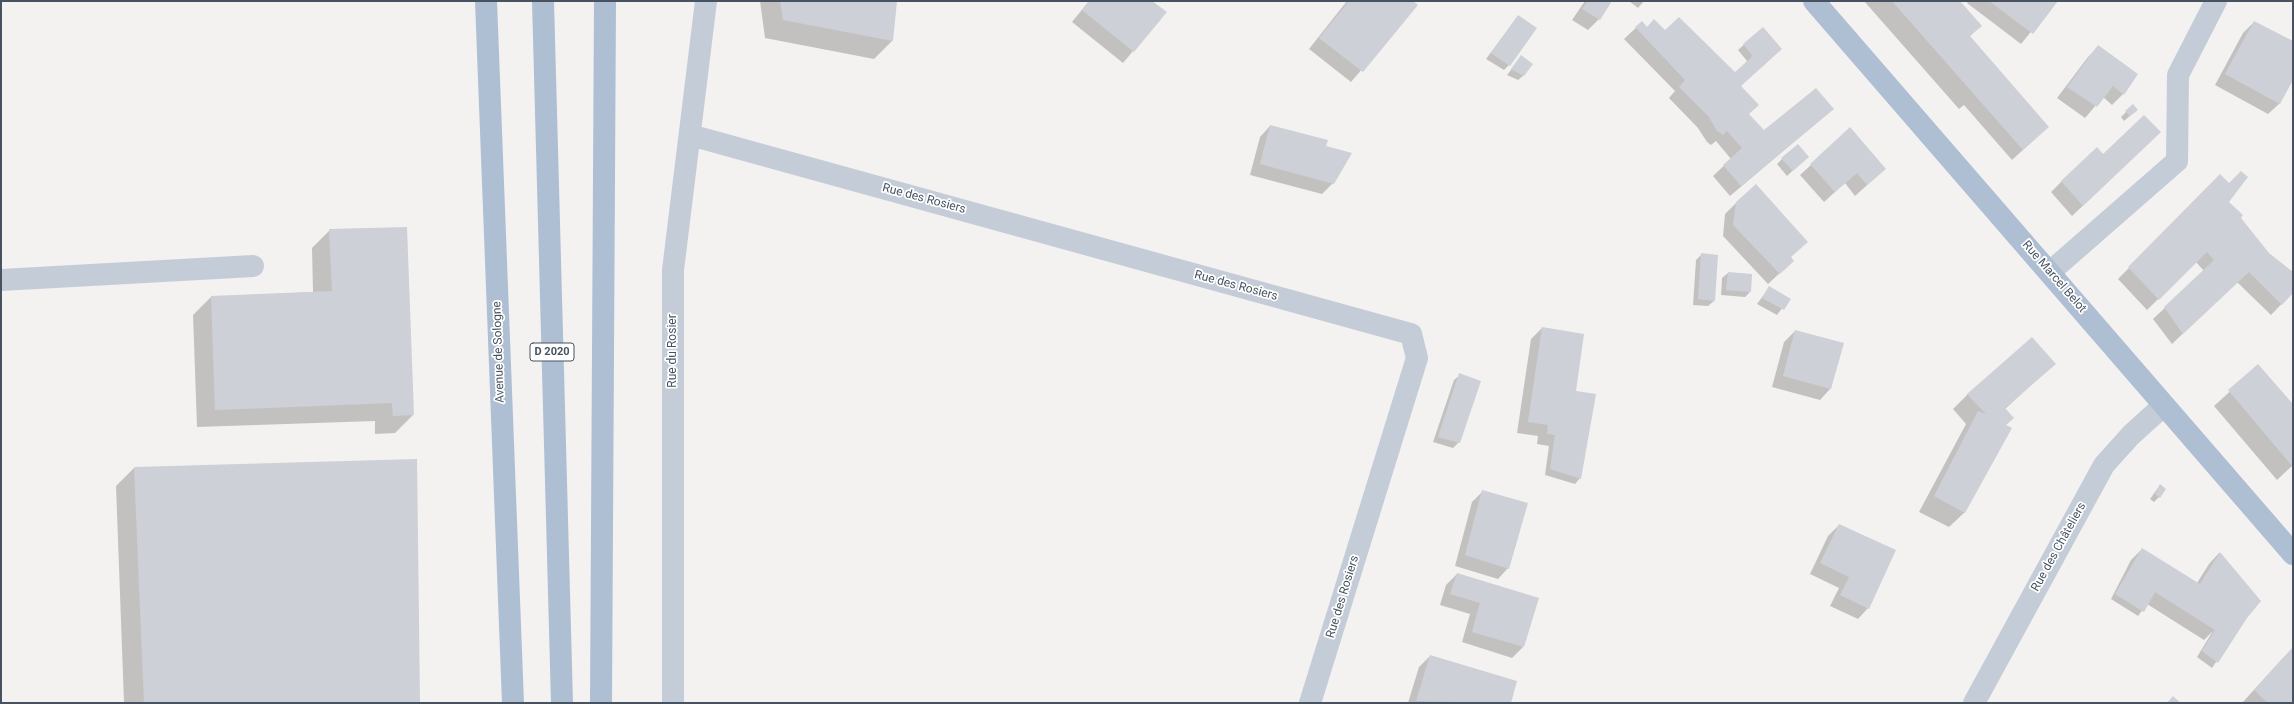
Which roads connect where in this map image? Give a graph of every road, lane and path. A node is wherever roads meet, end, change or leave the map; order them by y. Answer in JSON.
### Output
{"nodes":[{"id":1,"x":480,"y":1,"type":"edge"},
{"id":2,"x":486,"y":1,"type":"edge"},
{"id":3,"x":543,"y":1,"type":"edge"},
{"id":4,"x":605,"y":1,"type":"edge"},
{"id":5,"x":706,"y":1,"type":"edge"},
{"id":6,"x":1814,"y":1,"type":"edge"},
{"id":7,"x":2216,"y":1,"type":"edge"},
{"id":8,"x":488,"y":77,"type":"junction"},
{"id":9,"x":690,"y":135,"type":"junction"},
{"id":10,"x":253,"y":266,"type":"dead end"},
{"id":11,"x":2050,"y":272,"type":"junction"},
{"id":12,"x":1,"y":280,"type":"edge"},
{"id":13,"x":2163,"y":406,"type":"junction"},
{"id":14,"x":2293,"y":554,"type":"edge"},
{"id":15,"x":513,"y":703,"type":"edge"},
{"id":16,"x":562,"y":703,"type":"edge"},
{"id":17,"x":601,"y":703,"type":"edge"},
{"id":18,"x":673,"y":703,"type":"edge"},
{"id":19,"x":1310,"y":703,"type":"edge"},
{"id":20,"x":1974,"y":703,"type":"edge"}],
"edges":[{"from":1,"to":8,"type":"main road"},
{"from":2,"to":8,"type":"main road","name":"Avenue de Sologne"},
{"from":3,"to":16,"type":"main road","number":"D 2020"},
{"from":4,"to":17,"type":"main road"},
{"from":5,"to":9,"type":"street","name":"Rue du Rosier"},
{"from":6,"to":11,"type":"main road","name":"Rue Marcel Belot"},
{"from":7,"to":11,"type":"street"},
{"from":8,"to":15,"type":"main road","name":"Avenue de Sologne"},
{"from":9,"to":18,"type":"street","name":"Rue du Rosier"},
{"from":9,"to":19,"type":"street","name":"Rue des Rosiers"},
{"from":10,"to":12,"type":"street"},
{"from":11,"to":13,"type":"main road","name":"Rue Marcel Belot"},
{"from":13,"to":14,"type":"main road","name":"Rue Marcel Belot"},
{"from":13,"to":20,"type":"street","name":"Rue des Châteliers"}]}
